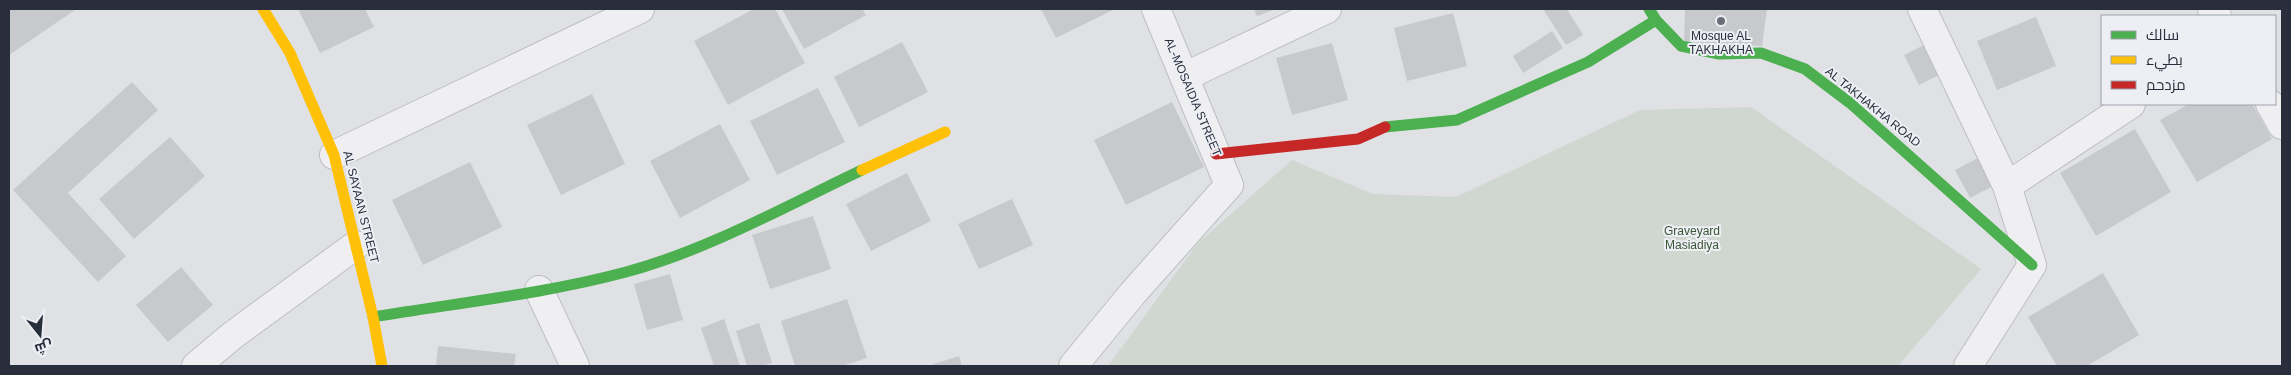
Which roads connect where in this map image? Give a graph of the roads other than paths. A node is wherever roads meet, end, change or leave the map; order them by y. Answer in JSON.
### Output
{"nodes":[{"id":1,"x":263,"y":9,"type":"edge"},
{"id":2,"x":640,"y":9,"type":"edge"},
{"id":3,"x":1156,"y":9,"type":"edge"},
{"id":4,"x":1327,"y":9,"type":"edge"},
{"id":5,"x":1649,"y":9,"type":"edge"},
{"id":6,"x":1922,"y":9,"type":"edge"},
{"id":7,"x":1656,"y":20,"type":"junction"},
{"id":8,"x":1184,"y":77,"type":"junction"},
{"id":9,"x":2129,"y":105,"type":"edge"},
{"id":10,"x":2271,"y":105,"type":"edge"},
{"id":11,"x":2282,"y":125,"type":"edge"},
{"id":12,"x":945,"y":132,"type":"dead end"},
{"id":13,"x":334,"y":154,"type":"junction"},
{"id":14,"x":1216,"y":154,"type":"junction"},
{"id":15,"x":2007,"y":186,"type":"junction"},
{"id":16,"x":356,"y":245,"type":"junction"},
{"id":17,"x":2032,"y":265,"type":"junction"},
{"id":18,"x":539,"y":290,"type":"junction"},
{"id":19,"x":373,"y":316,"type":"junction"},
{"id":20,"x":196,"y":366,"type":"edge"},
{"id":21,"x":382,"y":366,"type":"edge"},
{"id":22,"x":575,"y":366,"type":"edge"},
{"id":23,"x":1073,"y":366,"type":"edge"},
{"id":24,"x":1968,"y":366,"type":"edge"}],
"edges":[{"from":1,"to":13,"type":"street","name":"AL SAYAAN STREET"},
{"from":2,"to":13,"type":"street"},
{"from":3,"to":8,"type":"street","name":"AL-MOSAIDIA STREET"},
{"from":4,"to":8,"type":"street"},
{"from":5,"to":7,"type":"street","name":"AL TAKHAKHA ROAD"},
{"from":6,"to":15,"type":"street"},
{"from":7,"to":14,"type":"street"},
{"from":7,"to":17,"type":"street","name":"AL TAKHAKHA ROAD"},
{"from":8,"to":14,"type":"street","name":"AL-MOSAIDIA STREET"},
{"from":9,"to":15,"type":"street"},
{"from":10,"to":11,"type":"street"},
{"from":12,"to":18,"type":"street"},
{"from":13,"to":16,"type":"street","name":"AL SAYAAN STREET"},
{"from":14,"to":23,"type":"street","name":"AL-MOSAIDIA STREET"},
{"from":15,"to":17,"type":"street"},
{"from":16,"to":19,"type":"street","name":"AL SAYAAN STREET"},
{"from":16,"to":20,"type":"street"},
{"from":17,"to":24,"type":"street"},
{"from":18,"to":19,"type":"street"},
{"from":18,"to":22,"type":"street"},
{"from":19,"to":21,"type":"street","name":"AL SAYAAN STREET"}]}
